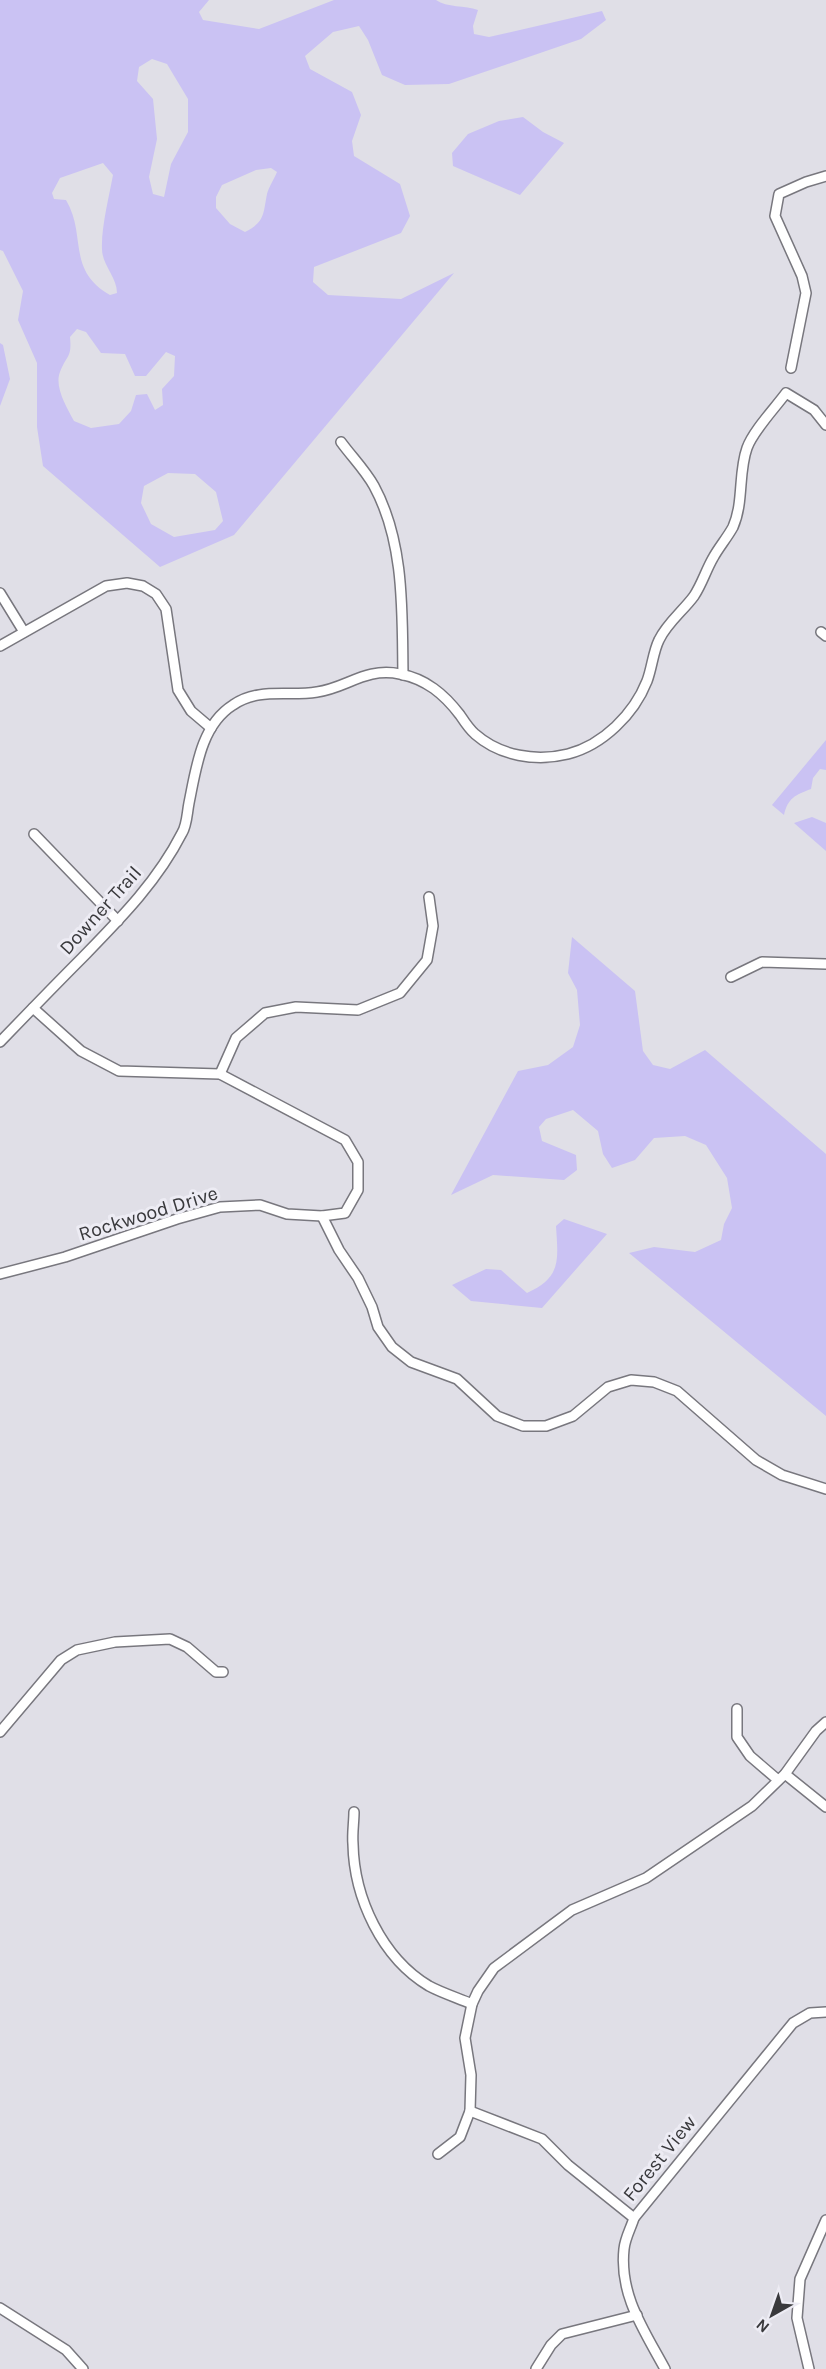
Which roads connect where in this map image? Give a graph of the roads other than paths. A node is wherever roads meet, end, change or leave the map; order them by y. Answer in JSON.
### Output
{"nodes":[{"id":1,"x":826,"y":176,"type":"edge"},
{"id":2,"x":791,"y":368,"type":"dead end"},
{"id":3,"x":826,"y":425,"type":"edge"},
{"id":4,"x":341,"y":442,"type":"dead end"},
{"id":5,"x":0,"y":594,"type":"edge"},
{"id":6,"x":24,"y":632,"type":"junction"},
{"id":7,"x":0,"y":646,"type":"edge"},
{"id":8,"x":403,"y":675,"type":"junction"},
{"id":9,"x":211,"y":728,"type":"junction"},
{"id":10,"x":34,"y":834,"type":"dead end"},
{"id":11,"x":429,"y":897,"type":"dead end"},
{"id":12,"x":118,"y":921,"type":"junction"},
{"id":13,"x":826,"y":964,"type":"edge"},
{"id":14,"x":731,"y":977,"type":"dead end"},
{"id":15,"x":33,"y":1008,"type":"junction"},
{"id":16,"x":0,"y":1042,"type":"edge"},
{"id":17,"x":220,"y":1074,"type":"junction"},
{"id":18,"x":322,"y":1216,"type":"junction"},
{"id":19,"x":0,"y":1274,"type":"edge"},
{"id":20,"x":826,"y":1489,"type":"edge"},
{"id":21,"x":223,"y":1672,"type":"dead end"},
{"id":22,"x":737,"y":1709,"type":"dead end"},
{"id":23,"x":826,"y":1722,"type":"edge"},
{"id":24,"x":0,"y":1732,"type":"edge"},
{"id":25,"x":782,"y":1777,"type":"junction"},
{"id":26,"x":826,"y":1808,"type":"edge"},
{"id":27,"x":354,"y":1812,"type":"dead end"},
{"id":28,"x":472,"y":2004,"type":"junction"},
{"id":29,"x":826,"y":2012,"type":"edge"},
{"id":30,"x":470,"y":2111,"type":"junction"},
{"id":31,"x":438,"y":2154,"type":"dead end"},
{"id":32,"x":634,"y":2218,"type":"junction"},
{"id":33,"x":826,"y":2220,"type":"edge"},
{"id":34,"x":0,"y":2308,"type":"edge"},
{"id":35,"x":637,"y":2315,"type":"junction"},
{"id":36,"x":83,"y":2369,"type":"edge"},
{"id":37,"x":536,"y":2369,"type":"edge"},
{"id":38,"x":665,"y":2369,"type":"edge"},
{"id":39,"x":809,"y":2369,"type":"edge"}],
"edges":[{"from":1,"to":2,"type":"street"},
{"from":3,"to":8,"type":"street","name":"Downer Trail"},
{"from":4,"to":8,"type":"street"},
{"from":5,"to":6,"type":"street"},
{"from":6,"to":7,"type":"street"},
{"from":6,"to":9,"type":"street"},
{"from":8,"to":9,"type":"street","name":"Downer Trail"},
{"from":9,"to":12,"type":"street","name":"Downer Trail"},
{"from":10,"to":12,"type":"street"},
{"from":11,"to":17,"type":"street"},
{"from":12,"to":15,"type":"street","name":"Downer Trail"},
{"from":13,"to":14,"type":"street"},
{"from":15,"to":16,"type":"street","name":"Downer Trail"},
{"from":15,"to":17,"type":"street","name":"Rockwood Drive"},
{"from":17,"to":18,"type":"street","name":"Rockwood Drive"},
{"from":18,"to":19,"type":"street","name":"Rockwood Drive"},
{"from":18,"to":20,"type":"street"},
{"from":21,"to":24,"type":"street"},
{"from":22,"to":25,"type":"street"},
{"from":23,"to":25,"type":"street"},
{"from":25,"to":26,"type":"street"},
{"from":25,"to":28,"type":"street"},
{"from":27,"to":28,"type":"street"},
{"from":28,"to":30,"type":"street"},
{"from":29,"to":32,"type":"street","name":"Forest View"},
{"from":30,"to":31,"type":"street"},
{"from":30,"to":32,"type":"street"},
{"from":32,"to":35,"type":"street","name":"Forest View"},
{"from":33,"to":39,"type":"street"},
{"from":34,"to":36,"type":"street"},
{"from":35,"to":37,"type":"street"},
{"from":35,"to":38,"type":"street","name":"Forest View"}]}
